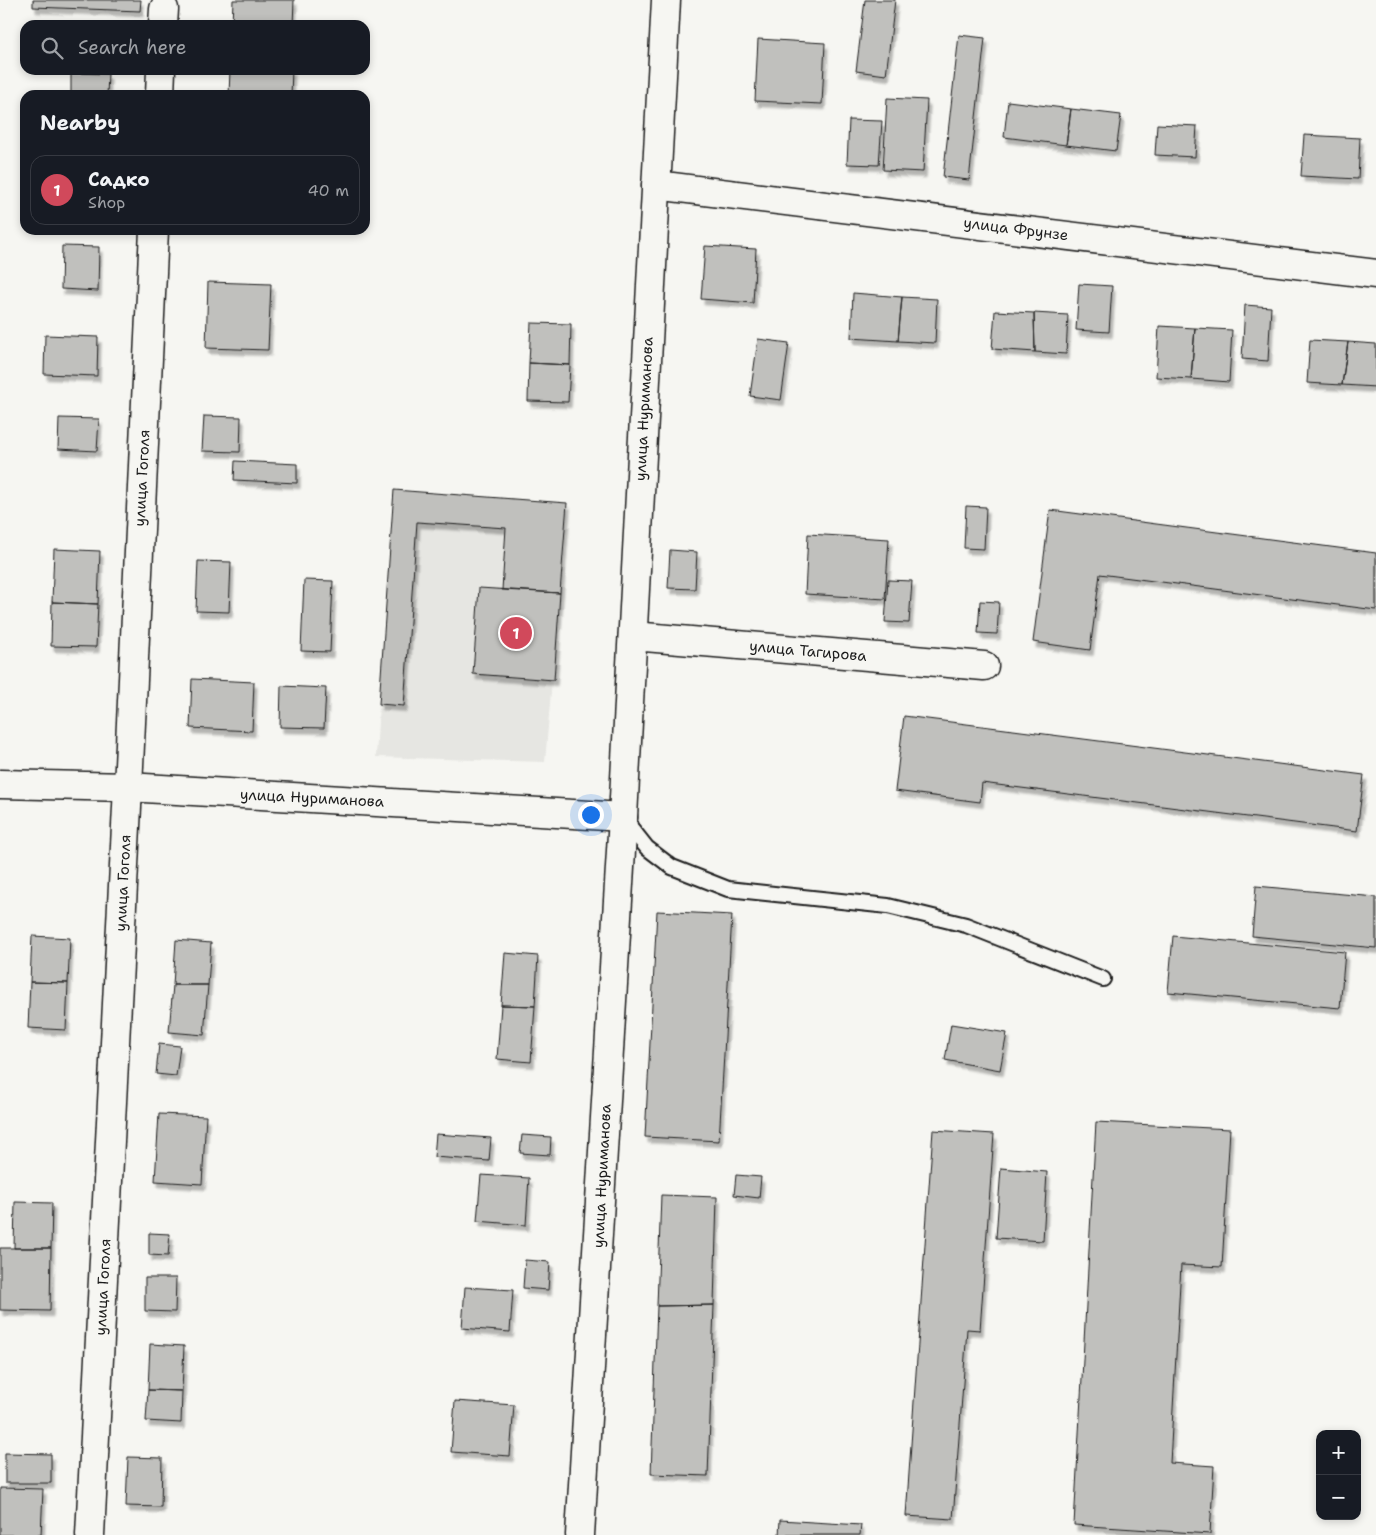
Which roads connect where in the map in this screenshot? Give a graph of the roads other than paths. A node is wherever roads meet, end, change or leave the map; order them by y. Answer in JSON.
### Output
{"nodes":[{"id":1,"x":666,"y":0,"type":"edge"},
{"id":2,"x":161,"y":75,"type":"edge"},
{"id":3,"x":160,"y":90,"type":"edge"},
{"id":4,"x":656,"y":185,"type":"junction"},
{"id":5,"x":154,"y":235,"type":"edge"},
{"id":6,"x":1376,"y":274,"type":"edge"},
{"id":7,"x":633,"y":636,"type":"junction"},
{"id":8,"x":984,"y":666,"type":"dead end"},
{"id":9,"x":0,"y":784,"type":"edge"},
{"id":10,"x":128,"y":787,"type":"junction"},
{"id":11,"x":623,"y":817,"type":"junction"},
{"id":12,"x":1103,"y":979,"type":"dead end"},
{"id":13,"x":90,"y":1535,"type":"edge"},
{"id":14,"x":580,"y":1535,"type":"edge"}],
"edges":[{"from":1,"to":4,"type":"street","name":"улица Нуриманова"},
{"from":2,"to":3,"type":"street"},
{"from":4,"to":6,"type":"street","name":"улица Фрунзе"},
{"from":4,"to":7,"type":"street","name":"улица Нуриманова"},
{"from":5,"to":10,"type":"street","name":"улица Гоголя"},
{"from":7,"to":8,"type":"street","name":"улица Тагирова"},
{"from":7,"to":11,"type":"street","name":"улица Нуриманова"},
{"from":9,"to":10,"type":"street","name":"улица Нуриманова"},
{"from":10,"to":11,"type":"street","name":"улица Нуриманова"},
{"from":10,"to":13,"type":"street","name":"улица Гоголя"},
{"from":11,"to":12,"type":"lane"},
{"from":11,"to":14,"type":"street","name":"улица Нуриманова"}]}
